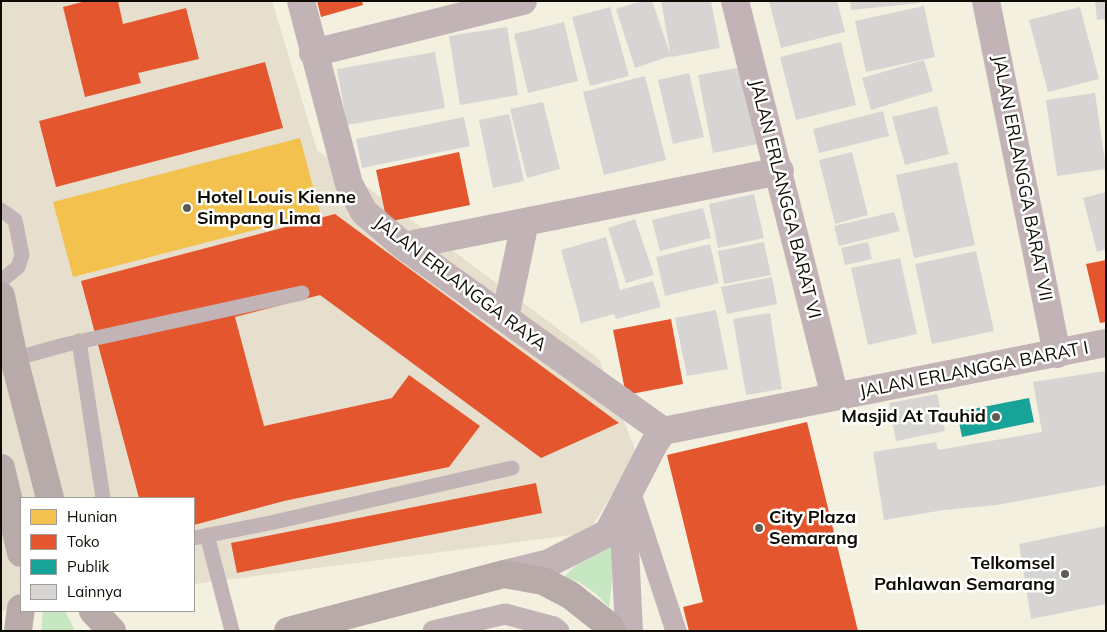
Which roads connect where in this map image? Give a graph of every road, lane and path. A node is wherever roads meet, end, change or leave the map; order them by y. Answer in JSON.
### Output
{"nodes":[{"id":1,"x":301,"y":1,"type":"edge"},
{"id":2,"x":524,"y":1,"type":"edge"},
{"id":3,"x":735,"y":1,"type":"edge"},
{"id":4,"x":986,"y":1,"type":"edge"},
{"id":5,"x":313,"y":53,"type":"junction"},
{"id":6,"x":780,"y":171,"type":"junction"},
{"id":7,"x":1,"y":210,"type":"edge"},
{"id":8,"x":525,"y":222,"type":"junction"},
{"id":9,"x":404,"y":246,"type":"junction"},
{"id":10,"x":1,"y":281,"type":"edge"},
{"id":11,"x":302,"y":293,"type":"dead end"},
{"id":12,"x":1,"y":296,"type":"edge"},
{"id":13,"x":504,"y":318,"type":"junction"},
{"id":14,"x":79,"y":341,"type":"junction"},
{"id":15,"x":1106,"y":343,"type":"edge"},
{"id":16,"x":1057,"y":354,"type":"junction"},
{"id":17,"x":14,"y":359,"type":"junction"},
{"id":18,"x":835,"y":397,"type":"junction"},
{"id":19,"x":663,"y":431,"type":"junction"},
{"id":20,"x":1,"y":468,"type":"edge"},
{"id":21,"x":512,"y":468,"type":"dead end"},
{"id":22,"x":50,"y":497,"type":"edge"},
{"id":23,"x":103,"y":497,"type":"edge"},
{"id":24,"x":626,"y":499,"type":"junction"},
{"id":25,"x":201,"y":536,"type":"edge"},
{"id":26,"x":20,"y":549,"type":"edge"},
{"id":27,"x":504,"y":574,"type":"junction"},
{"id":28,"x":20,"y":612,"type":"edge"},
{"id":29,"x":94,"y":612,"type":"edge"},
{"id":30,"x":18,"y":631,"type":"edge"},
{"id":31,"x":112,"y":631,"type":"edge"},
{"id":32,"x":232,"y":631,"type":"edge"},
{"id":33,"x":288,"y":631,"type":"edge"},
{"id":34,"x":433,"y":631,"type":"edge"},
{"id":35,"x":559,"y":631,"type":"edge"},
{"id":36,"x":612,"y":631,"type":"edge"},
{"id":37,"x":629,"y":631,"type":"edge"},
{"id":38,"x":676,"y":631,"type":"edge"}],
"edges":[{"from":1,"to":5,"type":"street","name":"JALAN ERLANGGA RAYA"},
{"from":2,"to":5,"type":"street"},
{"from":3,"to":6,"type":"street","name":"JALAN ERLANGGA BARAT VI"},
{"from":4,"to":16,"type":"street","name":"JALAN ERLANGGA BARAT VII"},
{"from":5,"to":9,"type":"street","name":"JALAN ERLANGGA RAYA"},
{"from":6,"to":8,"type":"street"},
{"from":6,"to":18,"type":"street","name":"JALAN ERLANGGA BARAT VI"},
{"from":7,"to":10,"type":"lane"},
{"from":8,"to":9,"type":"street"},
{"from":8,"to":13,"type":"street"},
{"from":9,"to":13,"type":"street","name":"JALAN ERLANGGA RAYA"},
{"from":11,"to":14,"type":"lane"},
{"from":12,"to":17,"type":"main road"},
{"from":13,"to":19,"type":"street","name":"JALAN ERLANGGA RAYA"},
{"from":14,"to":17,"type":"lane"},
{"from":14,"to":23,"type":"lane"},
{"from":15,"to":16,"type":"street","name":"JALAN ERLANGGA BARAT I"},
{"from":16,"to":18,"type":"street","name":"JALAN ERLANGGA BARAT I"},
{"from":17,"to":22,"type":"main road"},
{"from":18,"to":19,"type":"street","name":"JALAN ERLANGGA BARAT I"},
{"from":19,"to":24,"type":"street"},
{"from":20,"to":26,"type":"main road"},
{"from":21,"to":25,"type":"lane"},
{"from":24,"to":27,"type":"street"},
{"from":24,"to":37,"type":"street"},
{"from":24,"to":38,"type":"street"},
{"from":25,"to":32,"type":"lane"},
{"from":27,"to":33,"type":"main road"},
{"from":27,"to":36,"type":"main road"},
{"from":28,"to":30,"type":"main road"},
{"from":29,"to":31,"type":"main road"},
{"from":34,"to":35,"type":"street"}]}
